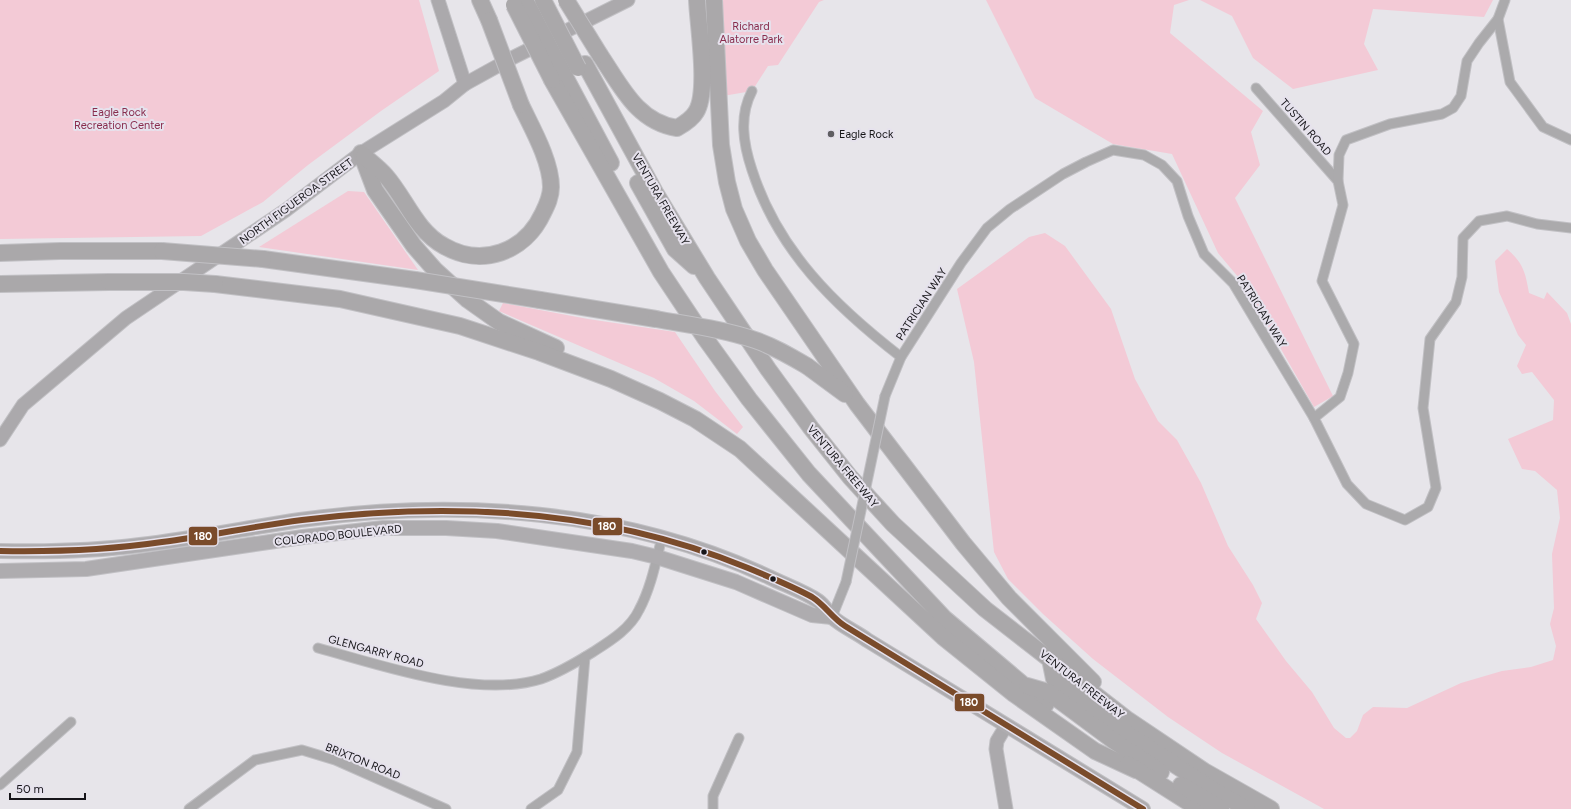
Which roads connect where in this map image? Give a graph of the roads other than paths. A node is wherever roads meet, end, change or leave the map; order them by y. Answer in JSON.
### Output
{"nodes":[{"id":1,"x":438,"y":0,"type":"edge"},
{"id":2,"x":480,"y":0,"type":"edge"},
{"id":3,"x":543,"y":0,"type":"edge"},
{"id":4,"x":552,"y":0,"type":"edge"},
{"id":5,"x":566,"y":0,"type":"edge"},
{"id":6,"x":697,"y":0,"type":"edge"},
{"id":7,"x":714,"y":0,"type":"edge"},
{"id":8,"x":1505,"y":0,"type":"edge"},
{"id":9,"x":518,"y":1,"type":"edge"},
{"id":10,"x":620,"y":2,"type":"edge"},
{"id":11,"x":1498,"y":19,"type":"junction"},
{"id":12,"x":582,"y":66,"type":"junction"},
{"id":13,"x":465,"y":84,"type":"junction"},
{"id":14,"x":1256,"y":88,"type":"dead end"},
{"id":15,"x":752,"y":91,"type":"dead end"},
{"id":16,"x":1571,"y":140,"type":"edge"},
{"id":17,"x":361,"y":153,"type":"junction"},
{"id":18,"x":1338,"y":181,"type":"junction"},
{"id":19,"x":1571,"y":228,"type":"edge"},
{"id":20,"x":0,"y":253,"type":"edge"},
{"id":21,"x":0,"y":284,"type":"edge"},
{"id":22,"x":901,"y":357,"type":"junction"},
{"id":23,"x":857,"y":404,"type":"junction"},
{"id":24,"x":1314,"y":418,"type":"junction"},
{"id":25,"x":694,"y":419,"type":"junction"},
{"id":26,"x":0,"y":440,"type":"edge"},
{"id":27,"x":383,"y":512,"type":"junction"},
{"id":28,"x":500,"y":512,"type":"junction"},
{"id":29,"x":383,"y":528,"type":"junction"},
{"id":30,"x":497,"y":531,"type":"junction"},
{"id":31,"x":662,"y":537,"type":"junction"},
{"id":32,"x":84,"y":550,"type":"junction"},
{"id":33,"x":0,"y":551,"type":"edge"},
{"id":34,"x":657,"y":557,"type":"junction"},
{"id":35,"x":86,"y":569,"type":"junction"},
{"id":36,"x":0,"y":571,"type":"edge"},
{"id":37,"x":832,"y":617,"type":"junction"},
{"id":38,"x":318,"y":648,"type":"dead end"},
{"id":39,"x":585,"y":657,"type":"junction"},
{"id":40,"x":1050,"y":659,"type":"junction"},
{"id":41,"x":1020,"y":683,"type":"junction"},
{"id":42,"x":1128,"y":720,"type":"junction"},
{"id":43,"x":71,"y":722,"type":"dead end"},
{"id":44,"x":1006,"y":726,"type":"junction"},
{"id":45,"x":739,"y":738,"type":"dead end"},
{"id":46,"x":1136,"y":770,"type":"junction"},
{"id":47,"x":0,"y":785,"type":"edge"},
{"id":48,"x":190,"y":809,"type":"edge"},
{"id":49,"x":446,"y":809,"type":"edge"},
{"id":50,"x":530,"y":809,"type":"edge"},
{"id":51,"x":714,"y":809,"type":"edge"},
{"id":52,"x":1006,"y":809,"type":"edge"},
{"id":53,"x":1143,"y":809,"type":"edge"},
{"id":54,"x":1199,"y":809,"type":"edge"},
{"id":55,"x":1221,"y":809,"type":"edge"},
{"id":56,"x":1247,"y":809,"type":"edge"},
{"id":57,"x":1270,"y":809,"type":"edge"}],
"edges":[{"from":1,"to":13,"type":"main road"},
{"from":2,"to":17,"type":"highway","bridge":true},
{"from":3,"to":12,"type":"highway","bridge":true},
{"from":4,"to":12,"type":"highway","name":"VENTURA FREEWAY"},
{"from":5,"to":6,"type":"highway","bridge":true},
{"from":7,"to":23,"type":"highway"},
{"from":8,"to":11,"type":"street"},
{"from":9,"to":41,"type":"highway","bridge":true},
{"from":10,"to":13,"type":"main road","name":"NORTH FIGUEROA STREET"},
{"from":11,"to":16,"type":"street"},
{"from":11,"to":18,"type":"street"},
{"from":12,"to":40,"type":"highway","name":"VENTURA FREEWAY"},
{"from":13,"to":17,"type":"main road","name":"NORTH FIGUEROA STREET"},
{"from":14,"to":18,"type":"street","name":"TUSTIN ROAD"},
{"from":15,"to":22,"type":"street"},
{"from":17,"to":25,"type":"highway"},
{"from":17,"to":26,"type":"main road","name":"NORTH FIGUEROA STREET"},
{"from":18,"to":24,"type":"street"},
{"from":19,"to":24,"type":"street","name":"PATRICIAN WAY"},
{"from":20,"to":23,"type":"highway","bridge":true},
{"from":21,"to":25,"type":"highway","bridge":true},
{"from":22,"to":24,"type":"street","name":"PATRICIAN WAY"},
{"from":22,"to":37,"type":"street","name":"PATRICIAN WAY","bridge":true},
{"from":23,"to":42,"type":"highway"},
{"from":25,"to":46,"type":"highway"},
{"from":27,"to":28,"type":"main road","name":"COLORADO BOULEVARD"},
{"from":27,"to":29,"type":"main road"},
{"from":27,"to":32,"type":"main road","name":"COLORADO BOULEVARD"},
{"from":28,"to":30,"type":"main road"},
{"from":28,"to":31,"type":"main road","name":"COLORADO BOULEVARD"},
{"from":29,"to":30,"type":"main road","name":"COLORADO BOULEVARD"},
{"from":29,"to":35,"type":"main road","name":"COLORADO BOULEVARD"},
{"from":30,"to":34,"type":"main road","name":"COLORADO BOULEVARD"},
{"from":31,"to":34,"type":"street","name":"GLENGARRY ROAD"},
{"from":31,"to":37,"type":"main road","name":"COLORADO BOULEVARD"},
{"from":32,"to":33,"type":"main road","name":"COLORADO BOULEVARD"},
{"from":32,"to":35,"type":"main road"},
{"from":34,"to":37,"type":"main road","name":"COLORADO BOULEVARD"},
{"from":34,"to":39,"type":"street","name":"GLENGARRY ROAD"},
{"from":35,"to":36,"type":"main road","name":"COLORADO BOULEVARD"},
{"from":37,"to":44,"type":"main road","name":"COLORADO BOULEVARD"},
{"from":38,"to":39,"type":"street","name":"GLENGARRY ROAD"},
{"from":39,"to":50,"type":"street"},
{"from":40,"to":42,"type":"highway","name":"VENTURA FREEWAY"},
{"from":40,"to":56,"type":"highway"},
{"from":41,"to":46,"type":"highway"},
{"from":41,"to":55,"type":"highway"},
{"from":42,"to":57,"type":"highway","name":"VENTURA FREEWAY"},
{"from":43,"to":47,"type":"street"},
{"from":44,"to":52,"type":"main road"},
{"from":44,"to":53,"type":"main road","name":"COLORADO BOULEVARD"},
{"from":45,"to":51,"type":"street"},
{"from":46,"to":54,"type":"highway"},
{"from":48,"to":49,"type":"street","name":"BRIXTON ROAD"}]}
